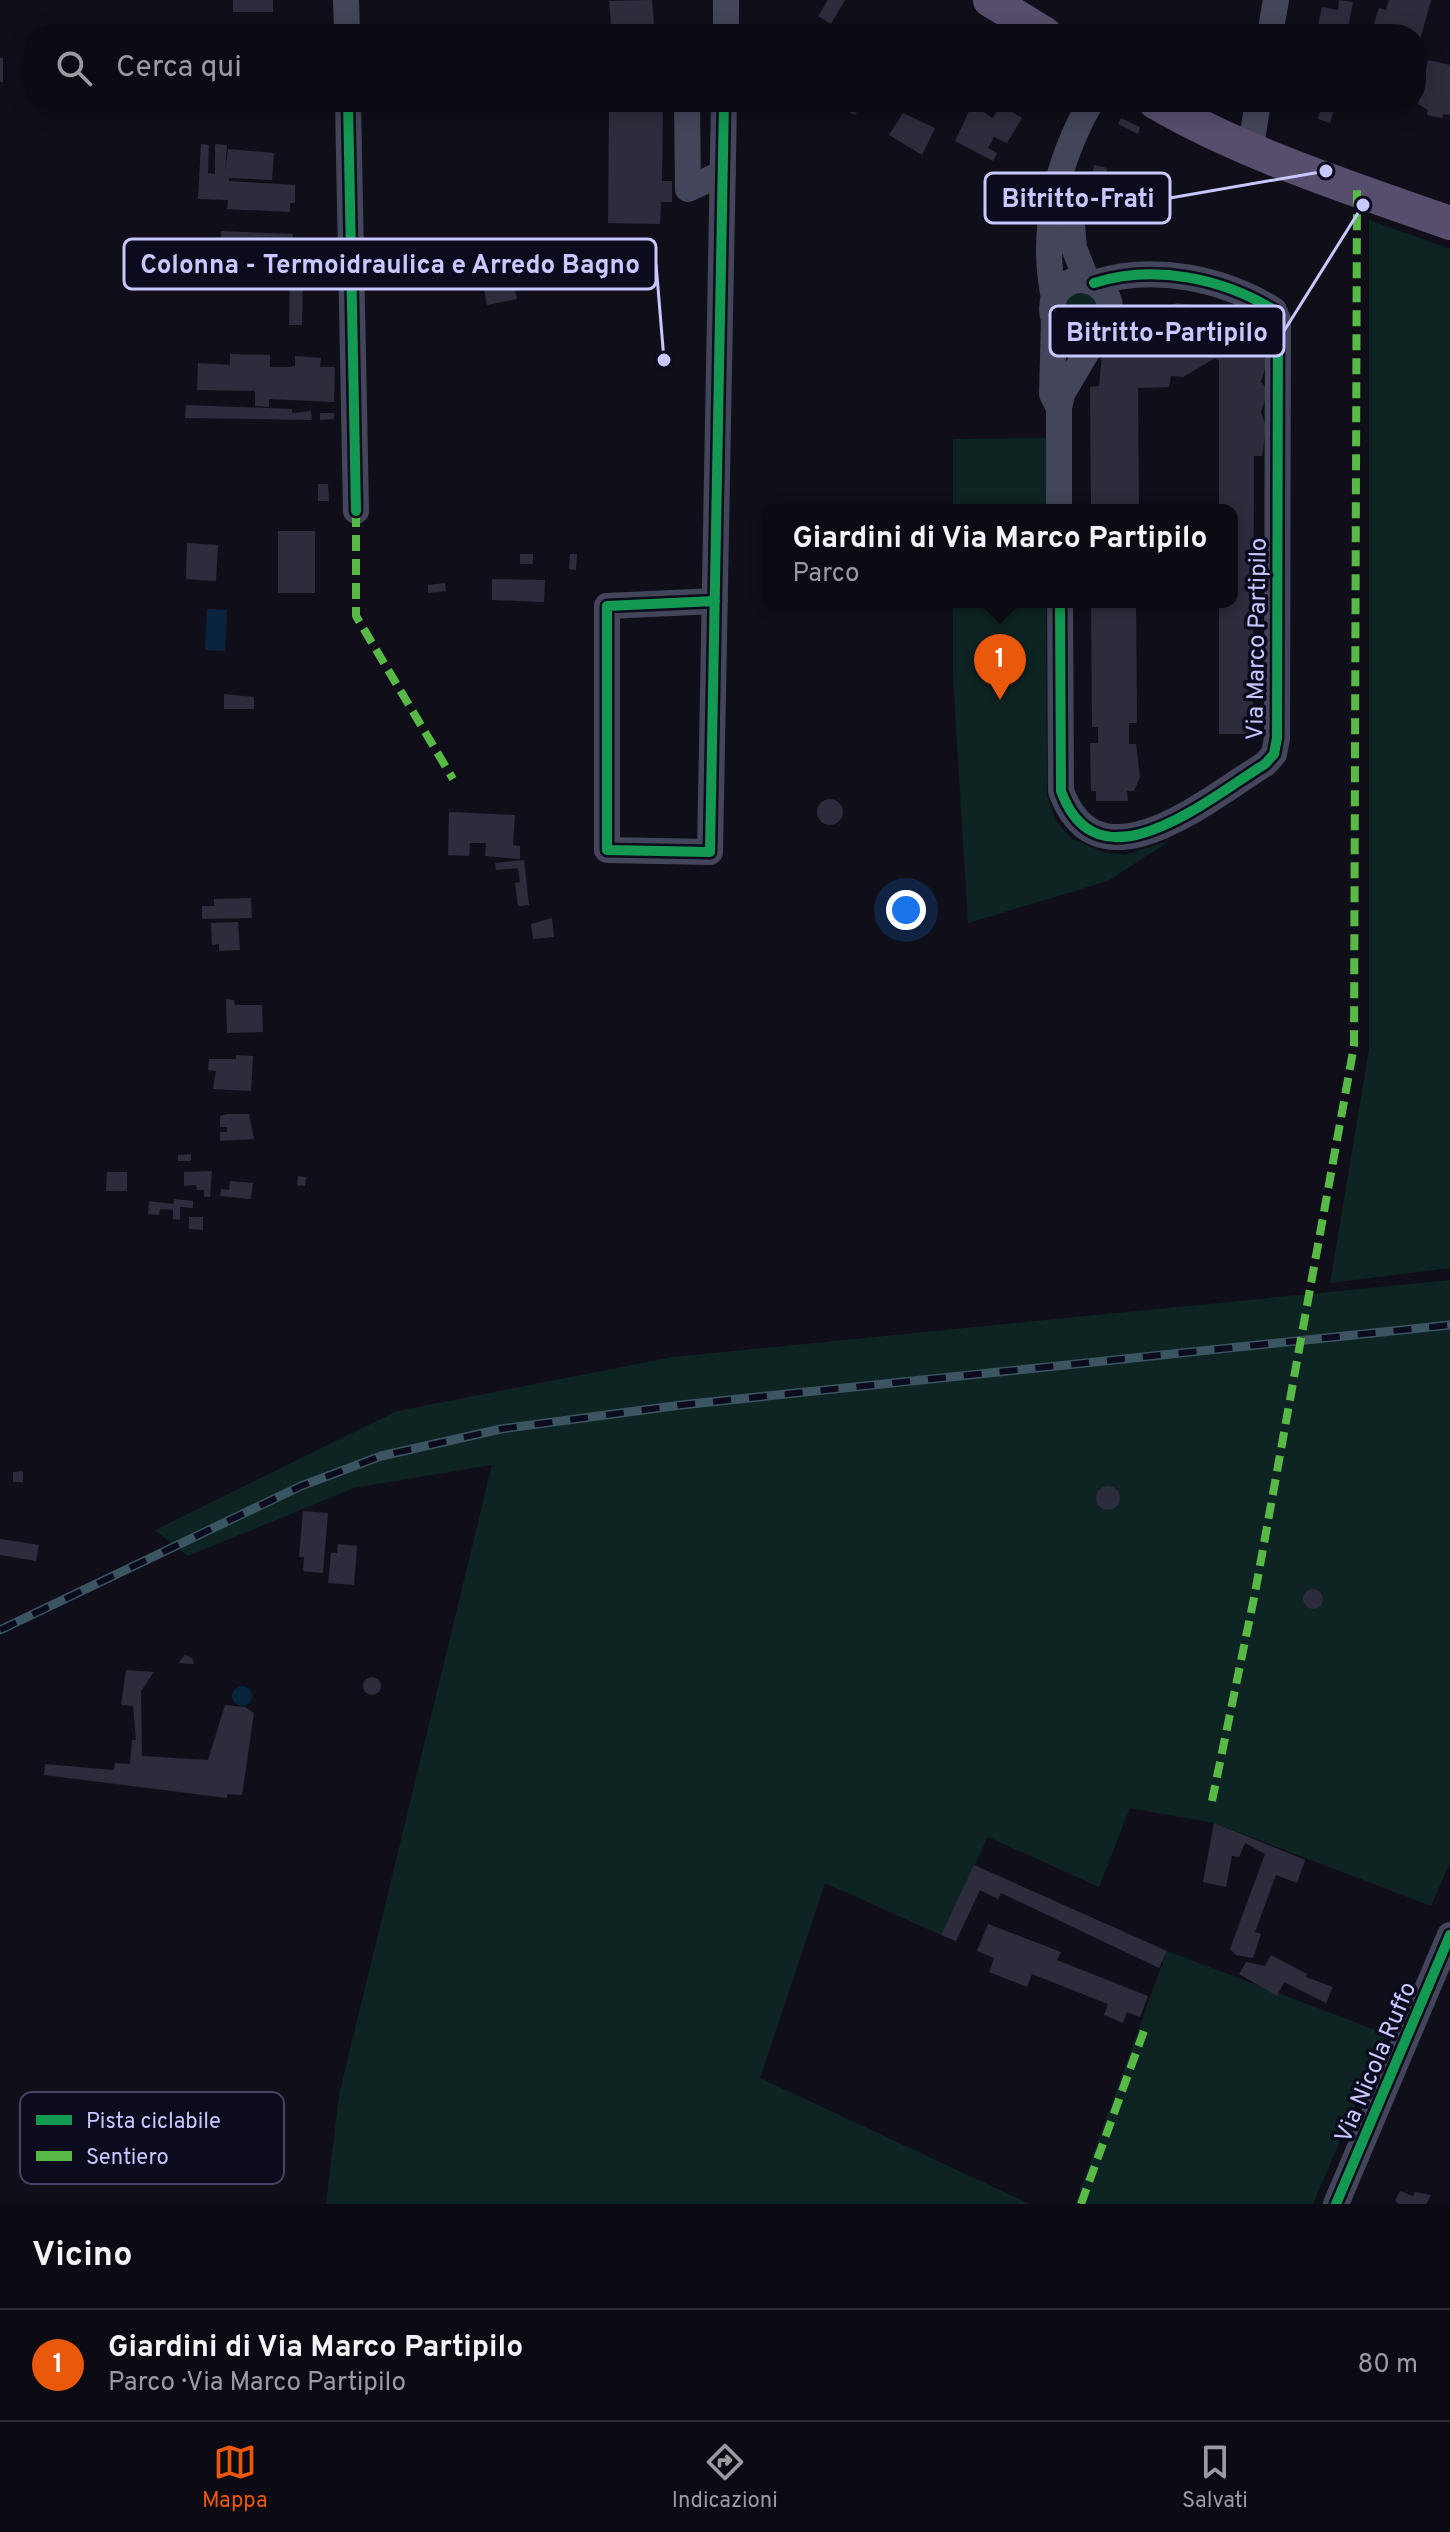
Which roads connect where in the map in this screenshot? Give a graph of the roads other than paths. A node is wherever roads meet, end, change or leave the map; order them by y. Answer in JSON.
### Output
{"nodes":[{"id":1,"x":346,"y":0,"type":"edge"},
{"id":2,"x":726,"y":0,"type":"edge"},
{"id":3,"x":990,"y":0,"type":"edge"},
{"id":4,"x":1276,"y":0,"type":"edge"},
{"id":5,"x":347,"y":24,"type":"edge"},
{"id":6,"x":726,"y":24,"type":"edge"},
{"id":7,"x":1029,"y":24,"type":"edge"},
{"id":8,"x":1272,"y":24,"type":"edge"},
{"id":9,"x":348,"y":112,"type":"edge"},
{"id":10,"x":687,"y":112,"type":"edge"},
{"id":11,"x":724,"y":112,"type":"edge"},
{"id":12,"x":1086,"y":112,"type":"edge"},
{"id":13,"x":1172,"y":112,"type":"edge"},
{"id":14,"x":1256,"y":112,"type":"edge"},
{"id":15,"x":1251,"y":146,"type":"junction"},
{"id":16,"x":1066,"y":152,"type":"junction"},
{"id":17,"x":723,"y":173,"type":"junction"},
{"id":18,"x":1450,"y":223,"type":"edge"},
{"id":19,"x":1167,"y":275,"type":"junction"},
{"id":20,"x":1091,"y":282,"type":"junction"},
{"id":21,"x":1054,"y":309,"type":"junction"},
{"id":22,"x":1104,"y":323,"type":"junction"},
{"id":23,"x":1059,"y":408,"type":"junction"},
{"id":24,"x":1059,"y":504,"type":"edge"},
{"id":25,"x":356,"y":511,"type":"dead end"},
{"id":26,"x":715,"y":601,"type":"junction"},
{"id":27,"x":1060,"y":608,"type":"edge"},
{"id":28,"x":1450,"y":1935,"type":"edge"},
{"id":29,"x":1336,"y":2204,"type":"edge"}],
"edges":[{"from":1,"to":5,"type":"street"},
{"from":2,"to":6,"type":"street"},
{"from":3,"to":7,"type":"main road"},
{"from":4,"to":8,"type":"street"},
{"from":9,"to":25,"type":"street"},
{"from":10,"to":17,"type":"street"},
{"from":11,"to":17,"type":"street"},
{"from":12,"to":16,"type":"street"},
{"from":13,"to":15,"type":"main road"},
{"from":14,"to":15,"type":"street"},
{"from":15,"to":18,"type":"main road"},
{"from":16,"to":20,"type":"street"},
{"from":16,"to":21,"type":"street"},
{"from":17,"to":26,"type":"street"},
{"from":19,"to":20,"type":"street","name":"Via Marco Partipilo"},
{"from":19,"to":22,"type":"street"},
{"from":19,"to":27,"type":"street","name":"Via Marco Partipilo"},
{"from":20,"to":21,"type":"street"},
{"from":20,"to":22,"type":"street"},
{"from":21,"to":22,"type":"street"},
{"from":21,"to":23,"type":"street"},
{"from":22,"to":23,"type":"street"},
{"from":23,"to":24,"type":"street"},
{"from":26,"to":26,"type":"street"},
{"from":28,"to":29,"type":"street","name":"Via Nicola Ruffo"}]}
